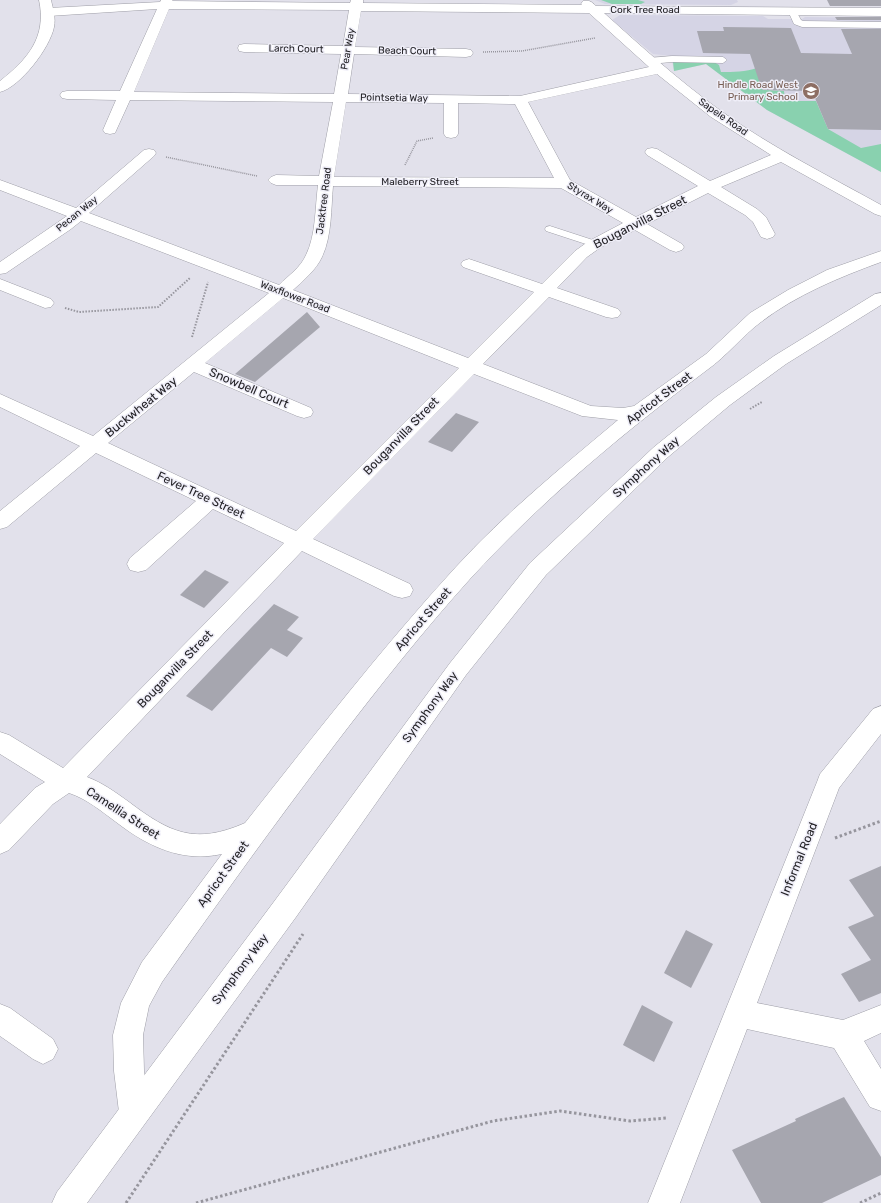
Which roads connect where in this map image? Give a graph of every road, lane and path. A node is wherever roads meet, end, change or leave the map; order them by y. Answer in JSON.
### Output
{"nodes":[{"id":1,"x":166,"y":3,"type":"edge"},
{"id":2,"x":356,"y":3,"type":"edge"},
{"id":3,"x":587,"y":5,"type":"edge"},
{"id":4,"x":751,"y":5,"type":"edge"},
{"id":5,"x":47,"y":6,"type":"edge"},
{"id":6,"x":792,"y":11,"type":"junction"},
{"id":7,"x":881,"y":12,"type":"edge"},
{"id":8,"x":881,"y":25,"type":"edge"},
{"id":9,"x":596,"y":38,"type":"dead end"},
{"id":10,"x":244,"y":48,"type":"dead end"},
{"id":11,"x":348,"y":50,"type":"junction"},
{"id":12,"x":466,"y":53,"type":"joint"},
{"id":13,"x":723,"y":60,"type":"dead end"},
{"id":14,"x":654,"y":65,"type":"junction"},
{"id":15,"x":0,"y":88,"type":"edge"},
{"id":16,"x":67,"y":96,"type":"dead end"},
{"id":17,"x":126,"y":97,"type":"junction"},
{"id":18,"x":340,"y":98,"type":"junction"},
{"id":19,"x":452,"y":99,"type":"junction"},
{"id":20,"x":520,"y":100,"type":"junction"},
{"id":21,"x":110,"y":130,"type":"dead end"},
{"id":22,"x":451,"y":134,"type":"joint"},
{"id":23,"x":652,"y":152,"type":"dead end"},
{"id":24,"x":149,"y":153,"type":"joint"},
{"id":25,"x":782,"y":156,"type":"junction"},
{"id":26,"x":276,"y":180,"type":"joint"},
{"id":27,"x":326,"y":182,"type":"junction"},
{"id":28,"x":397,"y":182,"type":"junction"},
{"id":29,"x":564,"y":183,"type":"junction"},
{"id":30,"x":0,"y":185,"type":"edge"},
{"id":31,"x":710,"y":186,"type":"junction"},
{"id":32,"x":881,"y":211,"type":"edge"},
{"id":33,"x":78,"y":215,"type":"junction"},
{"id":34,"x":634,"y":224,"type":"junction"},
{"id":35,"x":550,"y":229,"type":"dead end"},
{"id":36,"x":767,"y":234,"type":"dead end"},
{"id":37,"x":595,"y":244,"type":"junction"},
{"id":38,"x":676,"y":247,"type":"dead end"},
{"id":39,"x":881,"y":256,"type":"edge"},
{"id":40,"x":469,"y":264,"type":"dead end"},
{"id":41,"x":213,"y":265,"type":"junction"},
{"id":42,"x":0,"y":268,"type":"edge"},
{"id":43,"x":0,"y":284,"type":"edge"},
{"id":44,"x":545,"y":290,"type":"junction"},
{"id":45,"x":282,"y":291,"type":"junction"},
{"id":46,"x":881,"y":298,"type":"edge"},
{"id":47,"x":45,"y":303,"type":"joint"},
{"id":48,"x":612,"y":313,"type":"dead end"},
{"id":49,"x":196,"y":362,"type":"junction"},
{"id":50,"x":470,"y":365,"type":"junction"},
{"id":51,"x":0,"y":400,"type":"edge"},
{"id":52,"x":762,"y":402,"type":"dead end"},
{"id":53,"x":749,"y":410,"type":"dead end"},
{"id":54,"x":640,"y":411,"type":"junction"},
{"id":55,"x":304,"y":412,"type":"dead end"},
{"id":56,"x":590,"y":412,"type":"junction"},
{"id":57,"x":94,"y":445,"type":"junction"},
{"id":58,"x":599,"y":446,"type":"junction"},
{"id":59,"x":210,"y":500,"type":"junction"},
{"id":60,"x":0,"y":522,"type":"edge"},
{"id":61,"x":298,"y":542,"type":"junction"},
{"id":62,"x":138,"y":564,"type":"dead end"},
{"id":63,"x":402,"y":590,"type":"dead end"},
{"id":64,"x":881,"y":716,"type":"edge"},
{"id":65,"x":0,"y":742,"type":"edge"},
{"id":66,"x":66,"y":782,"type":"junction"},
{"id":67,"x":881,"y":821,"type":"edge"},
{"id":68,"x":254,"y":830,"type":"junction"},
{"id":69,"x":0,"y":842,"type":"edge"},
{"id":70,"x":802,"y":851,"type":"junction"},
{"id":71,"x":305,"y":930,"type":"dead end"},
{"id":72,"x":738,"y":1013,"type":"junction"},
{"id":73,"x":0,"y":1018,"type":"edge"},
{"id":74,"x":881,"y":1019,"type":"edge"},
{"id":75,"x":843,"y":1035,"type":"junction"},
{"id":76,"x":43,"y":1049,"type":"dead end"},
{"id":77,"x":881,"y":1096,"type":"edge"},
{"id":78,"x":134,"y":1112,"type":"junction"},
{"id":79,"x":698,"y":1116,"type":"junction"},
{"id":80,"x":881,"y":1193,"type":"edge"},
{"id":81,"x":68,"y":1203,"type":"edge"},
{"id":82,"x":126,"y":1203,"type":"edge"},
{"id":83,"x":196,"y":1203,"type":"edge"},
{"id":84,"x":664,"y":1203,"type":"edge"},
{"id":85,"x":860,"y":1203,"type":"edge"}],
"edges":[{"from":1,"to":2,"type":"street","name":"Cork Tree Road"},
{"from":1,"to":5,"type":"street","name":"Cork Tree Road"},
{"from":1,"to":17,"type":"street"},
{"from":2,"to":3,"type":"street","name":"Cork Tree Road"},
{"from":2,"to":11,"type":"street","name":"Pear Way"},
{"from":3,"to":4,"type":"street","name":"Cork Tree Road"},
{"from":3,"to":14,"type":"street","name":"Sapele Road"},
{"from":4,"to":6,"type":"street","name":"Cork Tree Road"},
{"from":5,"to":15,"type":"street"},
{"from":6,"to":7,"type":"street","name":"Cork Tree Road"},
{"from":6,"to":8,"type":"lane"},
{"from":9,"to":12,"type":"path"},
{"from":10,"to":11,"type":"street","name":"Larch Court"},
{"from":11,"to":12,"type":"street","name":"Beach Court"},
{"from":11,"to":18,"type":"street","name":"Pear Way"},
{"from":13,"to":14,"type":"lane"},
{"from":14,"to":20,"type":"street","name":"Pointsetia Way"},
{"from":14,"to":25,"type":"street","name":"Sapele Road"},
{"from":16,"to":17,"type":"street"},
{"from":17,"to":18,"type":"street","name":"Pointsetia Way"},
{"from":17,"to":21,"type":"street"},
{"from":18,"to":19,"type":"street","name":"Pointsetia Way"},
{"from":18,"to":27,"type":"street","name":"Jacktree Road"},
{"from":19,"to":20,"type":"street","name":"Pointsetia Way"},
{"from":19,"to":22,"type":"street"},
{"from":20,"to":29,"type":"street","name":"Styrax Way"},
{"from":22,"to":28,"type":"path"},
{"from":23,"to":31,"type":"street"},
{"from":24,"to":26,"type":"path"},
{"from":24,"to":33,"type":"street","name":"Pecan Way"},
{"from":25,"to":31,"type":"street","name":"Bouganvilla Street"},
{"from":25,"to":32,"type":"street","name":"Sapele Road"},
{"from":26,"to":27,"type":"street","name":"Maleberry Street"},
{"from":27,"to":28,"type":"street","name":"Maleberry Street"},
{"from":27,"to":45,"type":"street","name":"Jacktree Road"},
{"from":28,"to":29,"type":"street","name":"Maleberry Street"},
{"from":29,"to":34,"type":"street","name":"Styrax Way"},
{"from":30,"to":33,"type":"street","name":"Waxflower Road"},
{"from":31,"to":34,"type":"street","name":"Bouganvilla Street"},
{"from":31,"to":36,"type":"street"},
{"from":33,"to":41,"type":"street","name":"Waxflower Road"},
{"from":33,"to":42,"type":"street","name":"Pecan Way"},
{"from":34,"to":37,"type":"street","name":"Bouganvilla Street"},
{"from":34,"to":38,"type":"street","name":"Styrax Way"},
{"from":35,"to":37,"type":"lane"},
{"from":37,"to":44,"type":"street","name":"Bouganvilla Street"},
{"from":39,"to":54,"type":"street","name":"Apricot Street"},
{"from":40,"to":44,"type":"street"},
{"from":41,"to":45,"type":"street","name":"Waxflower Road"},
{"from":41,"to":47,"type":"path"},
{"from":41,"to":49,"type":"path"},
{"from":43,"to":47,"type":"street"},
{"from":44,"to":48,"type":"street"},
{"from":44,"to":50,"type":"street","name":"Bouganvilla Street"},
{"from":45,"to":49,"type":"street","name":"Buckwheat Way"},
{"from":45,"to":50,"type":"street","name":"Waxflower Road"},
{"from":46,"to":78,"type":"street","name":"Symphony Way"},
{"from":49,"to":55,"type":"street","name":"Snowbell Court"},
{"from":49,"to":57,"type":"street","name":"Buckwheat Way"},
{"from":50,"to":56,"type":"street","name":"Waxflower Road"},
{"from":50,"to":61,"type":"street","name":"Bouganvilla Street"},
{"from":51,"to":57,"type":"street","name":"Fever Tree Street"},
{"from":52,"to":53,"type":"path"},
{"from":54,"to":56,"type":"street","name":"Waxflower Road"},
{"from":54,"to":58,"type":"street","name":"Apricot Street"},
{"from":56,"to":58,"type":"street"},
{"from":57,"to":59,"type":"street","name":"Fever Tree Street"},
{"from":57,"to":60,"type":"street","name":"Buckwheat Way"},
{"from":58,"to":68,"type":"street","name":"Apricot Street"},
{"from":59,"to":61,"type":"street","name":"Fever Tree Street"},
{"from":59,"to":62,"type":"street"},
{"from":61,"to":63,"type":"street","name":"Fever Tree Street"},
{"from":61,"to":66,"type":"street","name":"Bouganvilla Street"},
{"from":64,"to":70,"type":"street","name":"Informal Road"},
{"from":65,"to":66,"type":"street","name":"Camellia Street"},
{"from":66,"to":68,"type":"street","name":"Camellia Street"},
{"from":66,"to":69,"type":"street","name":"Bouganvilla Street"},
{"from":67,"to":70,"type":"path"},
{"from":68,"to":78,"type":"street","name":"Apricot Street"},
{"from":70,"to":72,"type":"street","name":"Informal Road"},
{"from":71,"to":82,"type":"path"},
{"from":72,"to":75,"type":"street"},
{"from":72,"to":79,"type":"street","name":"Informal Road"},
{"from":73,"to":76,"type":"street"},
{"from":74,"to":75,"type":"street"},
{"from":75,"to":77,"type":"street"},
{"from":78,"to":81,"type":"street","name":"Symphony Way"},
{"from":79,"to":83,"type":"path"},
{"from":79,"to":84,"type":"street","name":"Informal Road"},
{"from":80,"to":85,"type":"path"}]}
